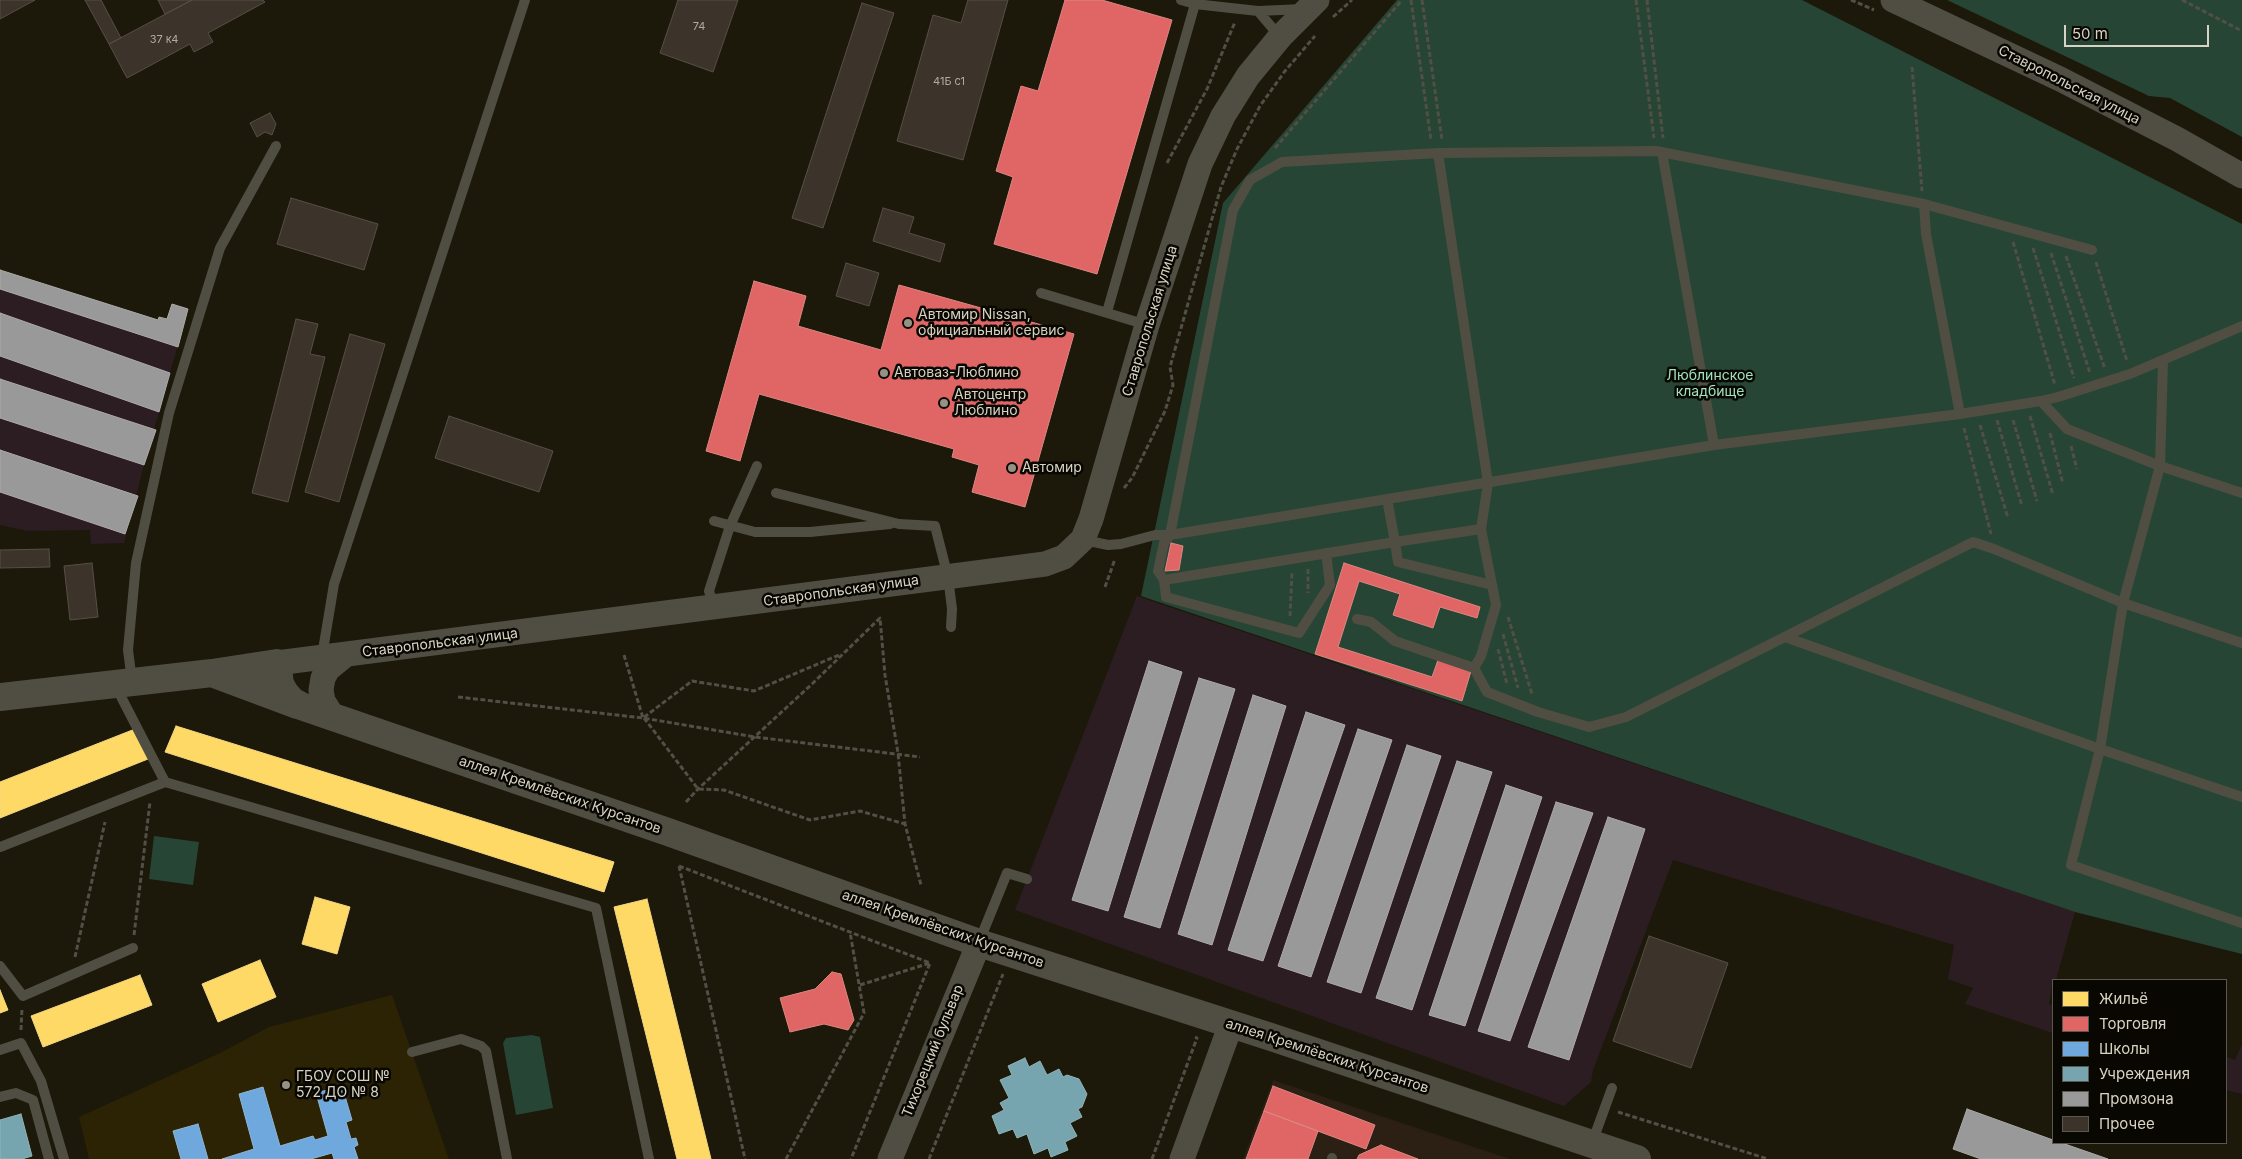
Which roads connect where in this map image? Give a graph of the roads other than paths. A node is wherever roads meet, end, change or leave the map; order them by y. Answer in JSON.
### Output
{"nodes":[{"id":1,"x":525,"y":0,"type":"edge"},
{"id":2,"x":1181,"y":0,"type":"edge"},
{"id":3,"x":1892,"y":0,"type":"edge"},
{"id":4,"x":1195,"y":4,"type":"junction"},
{"id":5,"x":1311,"y":4,"type":"edge"},
{"id":6,"x":1258,"y":11,"type":"junction"},
{"id":7,"x":1280,"y":37,"type":"junction"},
{"id":8,"x":276,"y":146,"type":"dead end"},
{"id":9,"x":1659,"y":152,"type":"junction"},
{"id":10,"x":1438,"y":154,"type":"junction"},
{"id":11,"x":2242,"y":176,"type":"edge"},
{"id":12,"x":1924,"y":204,"type":"junction"},
{"id":13,"x":2092,"y":250,"type":"road end"},
{"id":14,"x":1041,"y":293,"type":"dead end"},
{"id":15,"x":1107,"y":312,"type":"junction"},
{"id":16,"x":1147,"y":325,"type":"junction"},
{"id":17,"x":2242,"y":326,"type":"edge"},
{"id":18,"x":2163,"y":361,"type":"junction"},
{"id":19,"x":2041,"y":401,"type":"junction"},
{"id":20,"x":1960,"y":414,"type":"junction"},
{"id":21,"x":1714,"y":445,"type":"junction"},
{"id":22,"x":757,"y":466,"type":"dead end"},
{"id":23,"x":2160,"y":466,"type":"junction"},
{"id":24,"x":1488,"y":483,"type":"junction"},
{"id":25,"x":776,"y":493,"type":"dead end"},
{"id":26,"x":2242,"y":493,"type":"edge"},
{"id":27,"x":1387,"y":499,"type":"junction"},
{"id":28,"x":714,"y":521,"type":"dead end"},
{"id":29,"x":899,"y":524,"type":"junction"},
{"id":30,"x":730,"y":526,"type":"junction"},
{"id":31,"x":1482,"y":529,"type":"junction"},
{"id":32,"x":1170,"y":535,"type":"junction"},
{"id":33,"x":1083,"y":539,"type":"junction"},
{"id":34,"x":1395,"y":542,"type":"junction"},
{"id":35,"x":1326,"y":553,"type":"junction"},
{"id":36,"x":948,"y":577,"type":"junction"},
{"id":37,"x":1164,"y":580,"type":"junction"},
{"id":38,"x":1492,"y":585,"type":"junction"},
{"id":39,"x":2123,"y":603,"type":"junction"},
{"id":40,"x":714,"y":608,"type":"junction"},
{"id":41,"x":1357,"y":619,"type":"dead end"},
{"id":42,"x":951,"y":627,"type":"dead end"},
{"id":43,"x":1784,"y":637,"type":"junction"},
{"id":44,"x":2242,"y":643,"type":"edge"},
{"id":45,"x":333,"y":656,"type":"junction"},
{"id":46,"x":277,"y":663,"type":"junction"},
{"id":47,"x":1474,"y":668,"type":"junction"},
{"id":48,"x":212,"y":673,"type":"junction"},
{"id":49,"x":124,"y":683,"type":"junction"},
{"id":50,"x":0,"y":697,"type":"edge"},
{"id":51,"x":301,"y":706,"type":"junction"},
{"id":52,"x":333,"y":717,"type":"junction"},
{"id":53,"x":2100,"y":749,"type":"junction"},
{"id":54,"x":165,"y":782,"type":"junction"},
{"id":55,"x":2242,"y":797,"type":"edge"},
{"id":56,"x":0,"y":847,"type":"edge"},
{"id":57,"x":1027,"y":879,"type":"dead end"},
{"id":58,"x":2242,"y":923,"type":"edge"},
{"id":59,"x":979,"y":943,"type":"junction"},
{"id":60,"x":133,"y":948,"type":"road end"},
{"id":61,"x":0,"y":966,"type":"edge"},
{"id":62,"x":1231,"y":1024,"type":"junction"},
{"id":63,"x":0,"y":1050,"type":"edge"},
{"id":64,"x":412,"y":1052,"type":"dead end"},
{"id":65,"x":1612,"y":1088,"type":"dead end"},
{"id":66,"x":0,"y":1097,"type":"edge"},
{"id":67,"x":1592,"y":1144,"type":"junction"},
{"id":68,"x":49,"y":1159,"type":"edge"},
{"id":69,"x":64,"y":1159,"type":"edge"},
{"id":70,"x":507,"y":1159,"type":"edge"},
{"id":71,"x":649,"y":1159,"type":"edge"},
{"id":72,"x":890,"y":1159,"type":"edge"},
{"id":73,"x":1182,"y":1159,"type":"edge"},
{"id":74,"x":1637,"y":1159,"type":"edge"}],
"edges":[{"from":1,"to":45,"type":"lane"},
{"from":2,"to":4,"type":"lane"},
{"from":3,"to":11,"type":"street","name":"Ставропольская улица"},
{"from":4,"to":6,"type":"lane"},
{"from":4,"to":15,"type":"lane"},
{"from":5,"to":6,"type":"lane"},
{"from":5,"to":7,"type":"street","name":"Ставропольская улица"},
{"from":6,"to":7,"type":"lane"},
{"from":7,"to":16,"type":"street","name":"Ставропольская улица"},
{"from":8,"to":49,"type":"lane"},
{"from":9,"to":10,"type":"lane"},
{"from":9,"to":12,"type":"lane"},
{"from":9,"to":21,"type":"lane"},
{"from":10,"to":24,"type":"lane"},
{"from":10,"to":32,"type":"lane"},
{"from":12,"to":13,"type":"lane"},
{"from":12,"to":20,"type":"lane"},
{"from":14,"to":15,"type":"lane"},
{"from":15,"to":16,"type":"lane"},
{"from":16,"to":33,"type":"street","name":"Ставропольская улица"},
{"from":17,"to":18,"type":"lane"},
{"from":18,"to":19,"type":"lane"},
{"from":18,"to":23,"type":"lane"},
{"from":19,"to":20,"type":"lane"},
{"from":19,"to":23,"type":"lane"},
{"from":20,"to":21,"type":"lane"},
{"from":21,"to":24,"type":"lane"},
{"from":22,"to":30,"type":"lane"},
{"from":23,"to":26,"type":"lane"},
{"from":23,"to":39,"type":"lane"},
{"from":24,"to":27,"type":"lane"},
{"from":24,"to":31,"type":"lane"},
{"from":25,"to":29,"type":"lane"},
{"from":27,"to":32,"type":"lane"},
{"from":27,"to":34,"type":"lane"},
{"from":28,"to":30,"type":"lane"},
{"from":29,"to":30,"type":"lane"},
{"from":29,"to":36,"type":"lane"},
{"from":30,"to":40,"type":"lane"},
{"from":31,"to":34,"type":"lane"},
{"from":31,"to":38,"type":"lane"},
{"from":32,"to":33,"type":"lane"},
{"from":32,"to":37,"type":"lane"},
{"from":33,"to":36,"type":"street","name":"Ставропольская улица"},
{"from":34,"to":35,"type":"lane"},
{"from":34,"to":38,"type":"lane"},
{"from":35,"to":37,"type":"lane"},
{"from":35,"to":37,"type":"lane"},
{"from":36,"to":40,"type":"street","name":"Ставропольская улица"},
{"from":36,"to":42,"type":"lane"},
{"from":38,"to":47,"type":"lane"},
{"from":39,"to":43,"type":"lane"},
{"from":39,"to":44,"type":"lane"},
{"from":39,"to":53,"type":"lane"},
{"from":40,"to":45,"type":"street","name":"Ставропольская улица"},
{"from":41,"to":47,"type":"lane"},
{"from":43,"to":47,"type":"lane"},
{"from":43,"to":53,"type":"lane"},
{"from":45,"to":46,"type":"street","name":"Ставропольская улица"},
{"from":45,"to":52,"type":"street"},
{"from":46,"to":48,"type":"main road","name":"Ставропольская улица"},
{"from":46,"to":51,"type":"main road","name":"аллея Кремлёвских Курсантов"},
{"from":48,"to":49,"type":"main road","name":"Ставропольская улица"},
{"from":48,"to":51,"type":"main road"},
{"from":49,"to":50,"type":"main road","name":"Ставропольская улица"},
{"from":49,"to":54,"type":"lane"},
{"from":51,"to":52,"type":"main road","name":"аллея Кремлёвских Курсантов"},
{"from":52,"to":59,"type":"main road","name":"аллея Кремлёвских Курсантов"},
{"from":53,"to":55,"type":"lane"},
{"from":53,"to":58,"type":"lane"},
{"from":54,"to":56,"type":"lane"},
{"from":54,"to":71,"type":"lane"},
{"from":57,"to":59,"type":"lane"},
{"from":59,"to":62,"type":"main road","name":"аллея Кремлёвских Курсантов"},
{"from":59,"to":72,"type":"street","name":"Тихорецкий бульвар"},
{"from":60,"to":61,"type":"lane"},
{"from":62,"to":67,"type":"main road","name":"аллея Кремлёвских Курсантов"},
{"from":62,"to":73,"type":"street"},
{"from":63,"to":69,"type":"lane"},
{"from":64,"to":70,"type":"lane"},
{"from":65,"to":67,"type":"lane"},
{"from":66,"to":68,"type":"lane"},
{"from":67,"to":74,"type":"main road","name":"аллея Кремлёвских Курсантов"}]}
